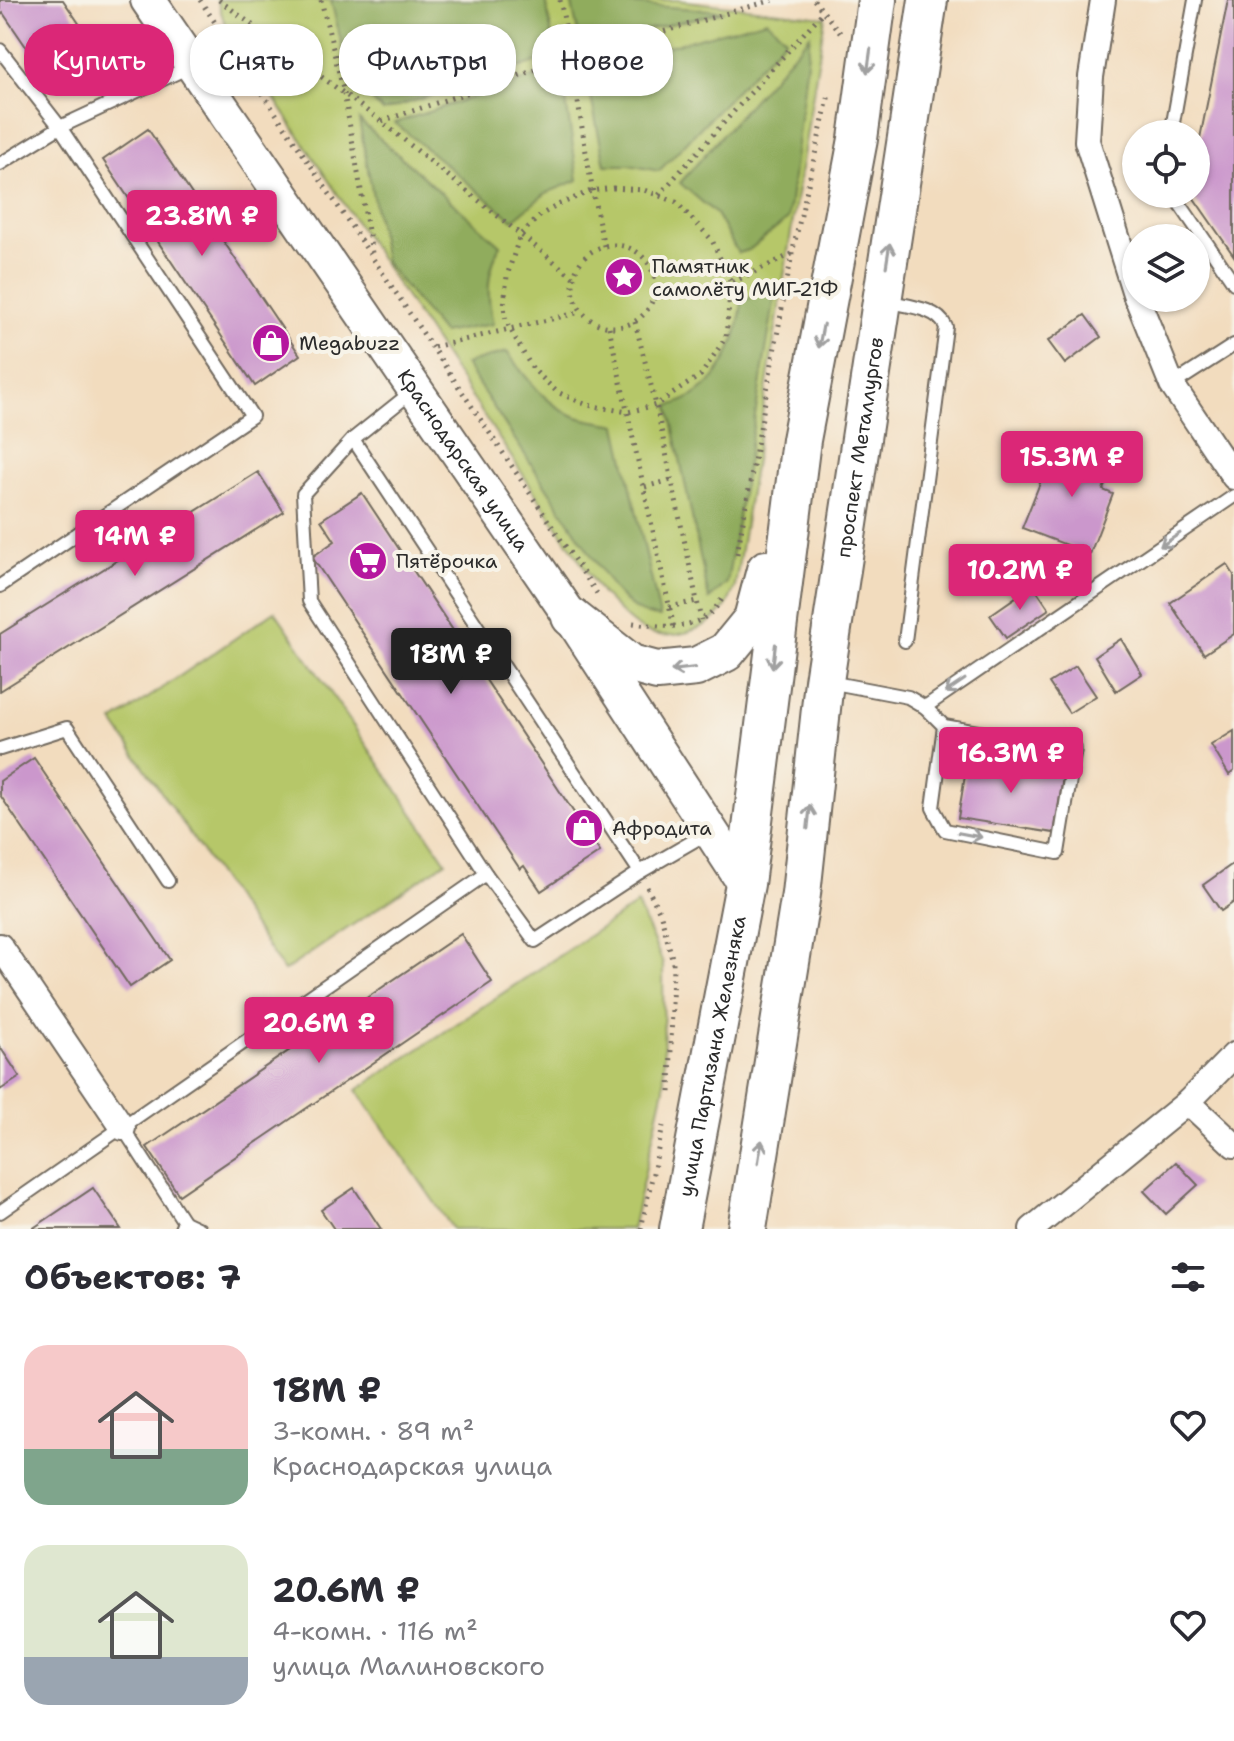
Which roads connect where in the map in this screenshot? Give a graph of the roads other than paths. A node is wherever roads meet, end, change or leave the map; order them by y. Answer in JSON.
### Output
{"nodes":[{"id":1,"x":148,"y":0,"type":"edge"},
{"id":2,"x":877,"y":0,"type":"edge"},
{"id":3,"x":928,"y":0,"type":"edge"},
{"id":4,"x":1103,"y":0,"type":"edge"},
{"id":5,"x":1195,"y":0,"type":"edge"},
{"id":6,"x":0,"y":50,"type":"edge"},
{"id":7,"x":190,"y":61,"type":"edge"},
{"id":8,"x":190,"y":66,"type":"edge"},
{"id":9,"x":214,"y":96,"type":"edge"},
{"id":10,"x":1174,"y":120,"type":"edge"},
{"id":11,"x":60,"y":127,"type":"junction"},
{"id":12,"x":0,"y":164,"type":"edge"},
{"id":13,"x":1183,"y":208,"type":"edge"},
{"id":14,"x":1122,"y":252,"type":"edge"},
{"id":15,"x":1234,"y":283,"type":"edge"},
{"id":16,"x":881,"y":300,"type":"junction"},
{"id":17,"x":1142,"y":312,"type":"edge"},
{"id":18,"x":1234,"y":345,"type":"edge"},
{"id":19,"x":1172,"y":385,"type":"junction"},
{"id":20,"x":415,"y":390,"type":"junction"},
{"id":21,"x":353,"y":439,"type":"junction"},
{"id":22,"x":801,"y":440,"type":"junction"},
{"id":23,"x":1234,"y":477,"type":"edge"},
{"id":24,"x":1234,"y":496,"type":"edge"},
{"id":25,"x":0,"y":586,"type":"edge"},
{"id":26,"x":585,"y":607,"type":"junction"},
{"id":27,"x":905,"y":641,"type":"dead end"},
{"id":28,"x":824,"y":681,"type":"junction"},
{"id":29,"x":925,"y":707,"type":"junction"},
{"id":30,"x":944,"y":726,"type":"junction"},
{"id":31,"x":0,"y":749,"type":"edge"},
{"id":32,"x":709,"y":832,"type":"junction"},
{"id":33,"x":640,"y":872,"type":"junction"},
{"id":34,"x":486,"y":874,"type":"junction"},
{"id":35,"x":168,"y":881,"type":"dead end"},
{"id":36,"x":745,"y":884,"type":"junction"},
{"id":37,"x":801,"y":894,"type":"junction"},
{"id":38,"x":0,"y":946,"type":"edge"},
{"id":39,"x":1234,"y":1055,"type":"edge"},
{"id":40,"x":1188,"y":1102,"type":"junction"},
{"id":41,"x":123,"y":1128,"type":"junction"},
{"id":42,"x":1234,"y":1145,"type":"edge"},
{"id":43,"x":0,"y":1212,"type":"edge"},
{"id":44,"x":182,"y":1226,"type":"edge"},
{"id":45,"x":1035,"y":1228,"type":"edge"},
{"id":46,"x":199,"y":1229,"type":"edge"},
{"id":47,"x":679,"y":1229,"type":"edge"},
{"id":48,"x":747,"y":1229,"type":"edge"}],
"edges":[{"from":1,"to":7,"type":"main road","name":"Краснодарская улица"},
{"from":2,"to":22,"type":"main road","one_way":true},
{"from":16,"to":3,"type":"main road","name":"проспект Металлургов","one_way":true},
{"from":4,"to":14,"type":"street"},
{"from":5,"to":10,"type":"lane"},
{"from":6,"to":11,"type":"lane"},
{"from":8,"to":11,"type":"lane"},
{"from":9,"to":20,"type":"main road","name":"Краснодарская улица"},
{"from":11,"to":12,"type":"lane"},
{"from":11,"to":25,"type":"lane"},
{"from":13,"to":15,"type":"lane"},
{"from":16,"to":27,"type":"lane"},
{"from":16,"to":28,"type":"main road","name":"проспект Металлургов"},
{"from":17,"to":19,"type":"street"},
{"from":18,"to":19,"type":"lane"},
{"from":19,"to":23,"type":"street"},
{"from":20,"to":21,"type":"lane"},
{"from":20,"to":26,"type":"main road","name":"Краснодарская улица"},
{"from":21,"to":33,"type":"lane"},
{"from":21,"to":34,"type":"lane"},
{"from":22,"to":26,"type":"main road","one_way":true},
{"from":22,"to":36,"type":"main road","one_way":true},
{"from":24,"to":29,"type":"lane","one_way":true},
{"from":26,"to":32,"type":"main road","name":"Краснодарская улица"},
{"from":28,"to":29,"type":"lane"},
{"from":37,"to":28,"type":"main road","name":"проспект Металлургов","one_way":true},
{"from":29,"to":30,"type":"lane"},
{"from":30,"to":30,"type":"lane","one_way":true},
{"from":31,"to":35,"type":"lane"},
{"from":32,"to":33,"type":"lane"},
{"from":32,"to":36,"type":"main road","name":"Краснодарская улица"},
{"from":33,"to":34,"type":"lane"},
{"from":34,"to":41,"type":"lane"},
{"from":36,"to":37,"type":"main road"},
{"from":36,"to":47,"type":"main road","name":"улица Партизана Железняка"},
{"from":48,"to":37,"type":"main road","one_way":true},
{"from":38,"to":41,"type":"street"},
{"from":39,"to":40,"type":"street"},
{"from":40,"to":42,"type":"street"},
{"from":40,"to":45,"type":"street"},
{"from":41,"to":43,"type":"lane"},
{"from":41,"to":44,"type":"lane"},
{"from":44,"to":46,"type":"lane"}]}
